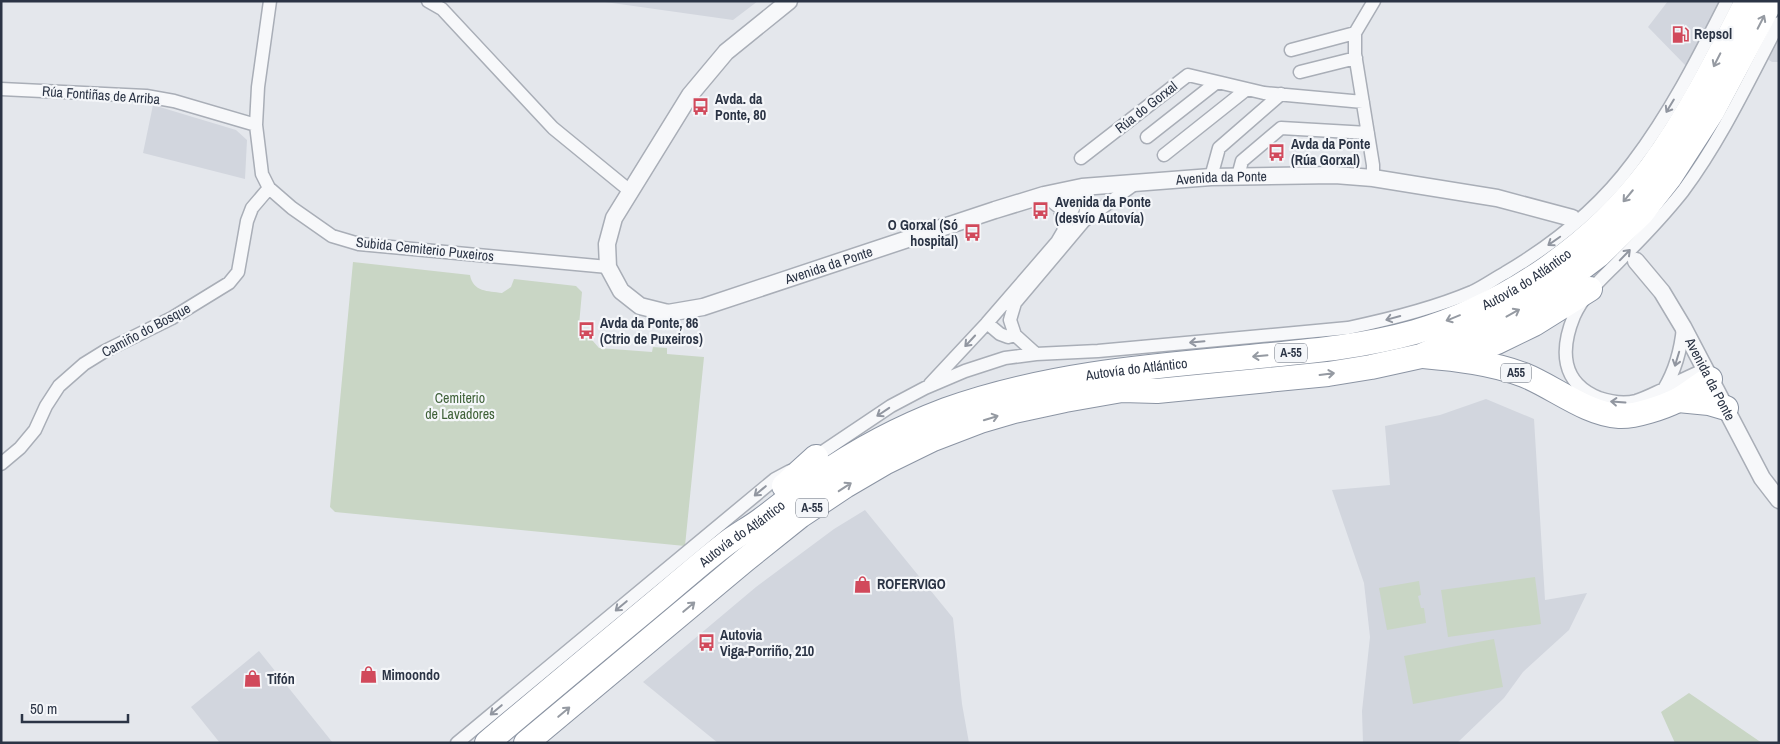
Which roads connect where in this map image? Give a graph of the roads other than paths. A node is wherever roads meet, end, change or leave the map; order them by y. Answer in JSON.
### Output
{"nodes":[{"id":1,"x":270,"y":1,"type":"edge"},
{"id":2,"x":428,"y":1,"type":"edge"},
{"id":3,"x":789,"y":1,"type":"edge"},
{"id":4,"x":1374,"y":1,"type":"edge"},
{"id":5,"x":1727,"y":1,"type":"edge"},
{"id":6,"x":1747,"y":1,"type":"edge"},
{"id":7,"x":1771,"y":1,"type":"edge"},
{"id":8,"x":1779,"y":24,"type":"edge"},
{"id":9,"x":1355,"y":33,"type":"junction"},
{"id":10,"x":1291,"y":50,"type":"dead end"},
{"id":11,"x":1356,"y":58,"type":"junction"},
{"id":12,"x":1300,"y":72,"type":"dead end"},
{"id":13,"x":1217,"y":82,"type":"junction"},
{"id":14,"x":1,"y":89,"type":"edge"},
{"id":15,"x":1247,"y":89,"type":"junction"},
{"id":16,"x":1281,"y":94,"type":"junction"},
{"id":17,"x":1363,"y":102,"type":"junction"},
{"id":18,"x":256,"y":125,"type":"junction"},
{"id":19,"x":1368,"y":133,"type":"junction"},
{"id":20,"x":1147,"y":137,"type":"dead end"},
{"id":21,"x":1164,"y":155,"type":"dead end"},
{"id":22,"x":1082,"y":158,"type":"dead end"},
{"id":23,"x":1238,"y":176,"type":"junction"},
{"id":24,"x":1212,"y":177,"type":"junction"},
{"id":25,"x":1373,"y":178,"type":"junction"},
{"id":26,"x":1138,"y":181,"type":"junction"},
{"id":27,"x":1082,"y":187,"type":"junction"},
{"id":28,"x":269,"y":188,"type":"junction"},
{"id":29,"x":630,"y":191,"type":"junction"},
{"id":30,"x":1044,"y":195,"type":"junction"},
{"id":31,"x":1572,"y":218,"type":"dead end"},
{"id":32,"x":1084,"y":221,"type":"junction"},
{"id":33,"x":1064,"y":230,"type":"junction"},
{"id":34,"x":1636,"y":261,"type":"dead end"},
{"id":35,"x":608,"y":267,"type":"junction"},
{"id":36,"x":1590,"y":289,"type":"junction"},
{"id":37,"x":987,"y":323,"type":"junction"},
{"id":38,"x":1683,"y":327,"type":"junction"},
{"id":39,"x":1015,"y":335,"type":"junction"},
{"id":40,"x":1036,"y":354,"type":"junction"},
{"id":41,"x":1421,"y":356,"type":"junction"},
{"id":42,"x":1456,"y":358,"type":"junction"},
{"id":43,"x":1707,"y":374,"type":"junction"},
{"id":44,"x":925,"y":388,"type":"junction"},
{"id":45,"x":1671,"y":394,"type":"junction"},
{"id":46,"x":1726,"y":408,"type":"junction"},
{"id":47,"x":816,"y":457,"type":"junction"},
{"id":48,"x":1,"y":464,"type":"edge"},
{"id":49,"x":1779,"y":500,"type":"edge"},
{"id":50,"x":726,"y":544,"type":"junction"},
{"id":51,"x":457,"y":743,"type":"edge"},
{"id":52,"x":487,"y":743,"type":"edge"},
{"id":53,"x":526,"y":743,"type":"edge"}],
"edges":[{"from":1,"to":18,"type":"street","name":"Subida Cemiterio Puxeiros"},
{"from":2,"to":29,"type":"street"},
{"from":3,"to":29,"type":"street","name":"Avenida da Ponte"},
{"from":4,"to":9,"type":"street"},
{"from":5,"to":40,"type":"street","one_way":true},
{"from":6,"to":50,"type":"highway","name":"Autovía do Atlántico","number":"A-55","one_way":true},
{"from":41,"to":7,"type":"highway","name":"Autovía do Atlántico","number":"A-55","one_way":true},
{"from":36,"to":8,"type":"street","one_way":true},
{"from":9,"to":10,"type":"street"},
{"from":9,"to":11,"type":"street"},
{"from":11,"to":12,"type":"street"},
{"from":11,"to":17,"type":"street"},
{"from":13,"to":15,"type":"street","name":"Rúa do Gorxal"},
{"from":13,"to":20,"type":"street","name":"Rúa do Gorxal"},
{"from":13,"to":22,"type":"street","name":"Rúa do Gorxal"},
{"from":14,"to":18,"type":"street","name":"Rúa Fontiñas de Arriba"},
{"from":15,"to":16,"type":"street","name":"Rúa do Gorxal"},
{"from":15,"to":21,"type":"street"},
{"from":16,"to":17,"type":"street","name":"Rúa do Gorxal"},
{"from":16,"to":24,"type":"street"},
{"from":17,"to":19,"type":"street"},
{"from":18,"to":28,"type":"street","name":"Subida Cemiterio Puxeiros"},
{"from":19,"to":23,"type":"street"},
{"from":19,"to":25,"type":"street"},
{"from":23,"to":24,"type":"street","name":"Avenida da Ponte"},
{"from":23,"to":25,"type":"street","name":"Avenida da Ponte"},
{"from":24,"to":26,"type":"street","name":"Avenida da Ponte"},
{"from":25,"to":31,"type":"street","name":"Avenida da Ponte"},
{"from":26,"to":27,"type":"street","name":"Avenida da Ponte"},
{"from":26,"to":32,"type":"street"},
{"from":27,"to":30,"type":"street","name":"Avenida da Ponte"},
{"from":27,"to":32,"type":"street"},
{"from":27,"to":33,"type":"street"},
{"from":28,"to":35,"type":"street","name":"Subida Cemiterio Puxeiros"},
{"from":28,"to":48,"type":"street","name":"Camiño do Bosque"},
{"from":29,"to":35,"type":"street","name":"Avenida da Ponte"},
{"from":30,"to":33,"type":"street"},
{"from":30,"to":35,"type":"street","name":"Avenida da Ponte"},
{"from":32,"to":39,"type":"street"},
{"from":33,"to":37,"type":"street"},
{"from":34,"to":38,"type":"street","name":"Avenida da Ponte"},
{"from":36,"to":42,"type":"highway"},
{"from":45,"to":36,"type":"street","one_way":true},
{"from":37,"to":39,"type":"street"},
{"from":37,"to":44,"type":"street","one_way":true},
{"from":38,"to":43,"type":"street","name":"Avenida da Ponte"},
{"from":38,"to":45,"type":"street","one_way":true},
{"from":39,"to":40,"type":"street"},
{"from":40,"to":44,"type":"street"},
{"from":41,"to":42,"type":"highway","number":"A55"},
{"from":53,"to":41,"type":"highway","name":"Autovía do Atlántico","number":"A-55","one_way":true},
{"from":42,"to":45,"type":"highway","number":"A55"},
{"from":43,"to":45,"type":"highway","number":"A55"},
{"from":43,"to":46,"type":"street","name":"Avenida da Ponte"},
{"from":44,"to":47,"type":"street","one_way":true},
{"from":45,"to":46,"type":"highway"},
{"from":46,"to":49,"type":"street","name":"Avenida da Ponte"},
{"from":47,"to":50,"type":"highway"},
{"from":47,"to":51,"type":"street","one_way":true},
{"from":50,"to":52,"type":"highway","name":"Autovía do Atlántico","number":"A-55"}]}
